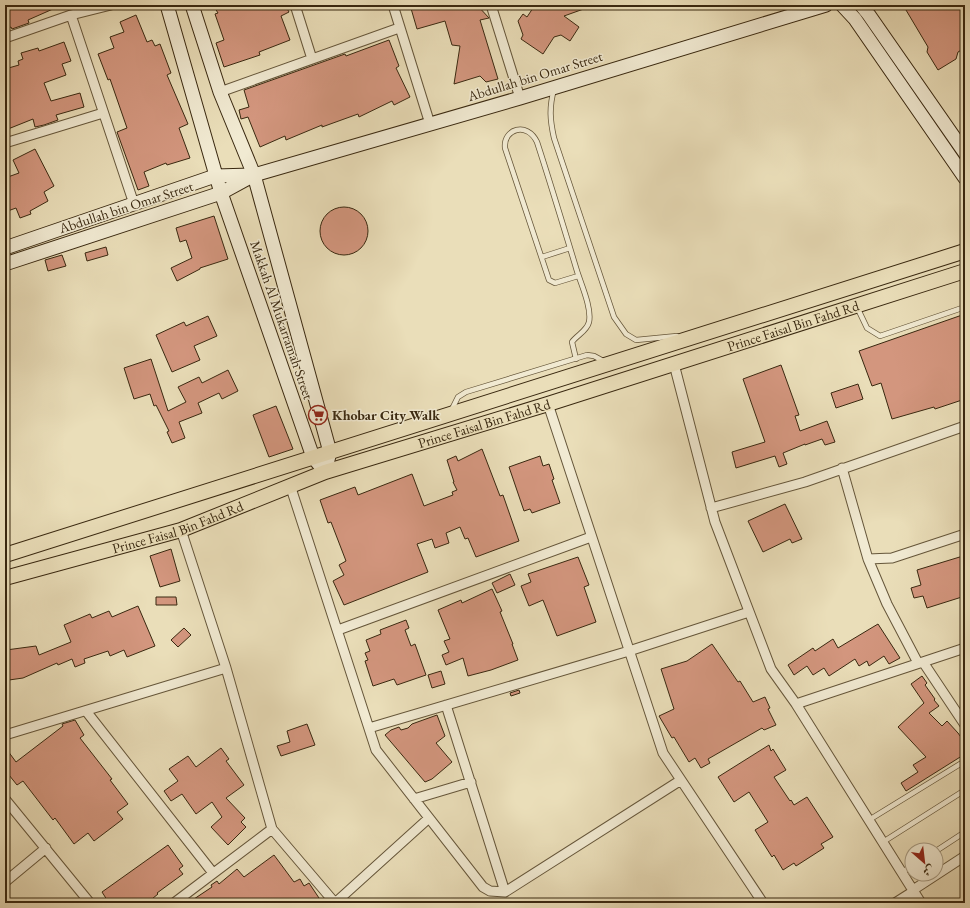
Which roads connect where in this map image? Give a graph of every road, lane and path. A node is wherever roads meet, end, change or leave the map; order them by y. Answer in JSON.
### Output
{"nodes":[{"id":1,"x":111,"y":5,"type":"edge"},
{"id":2,"x":167,"y":5,"type":"edge"},
{"id":3,"x":192,"y":5,"type":"edge"},
{"id":4,"x":295,"y":5,"type":"edge"},
{"id":5,"x":392,"y":5,"type":"edge"},
{"id":6,"x":491,"y":5,"type":"edge"},
{"id":7,"x":826,"y":5,"type":"edge"},
{"id":8,"x":842,"y":5,"type":"edge"},
{"id":9,"x":861,"y":5,"type":"edge"},
{"id":10,"x":71,"y":15,"type":"junction"},
{"id":11,"x":399,"y":28,"type":"junction"},
{"id":12,"x":5,"y":38,"type":"edge"},
{"id":13,"x":312,"y":59,"type":"junction"},
{"id":14,"x":554,"y":88,"type":"junction"},
{"id":15,"x":220,"y":92,"type":"junction"},
{"id":16,"x":520,"y":98,"type":"junction"},
{"id":17,"x":103,"y":113,"type":"junction"},
{"id":18,"x":430,"y":124,"type":"junction"},
{"id":19,"x":5,"y":143,"type":"edge"},
{"id":20,"x":965,"y":154,"type":"edge"},
{"id":21,"x":254,"y":175,"type":"junction"},
{"id":22,"x":215,"y":176,"type":"junction"},
{"id":23,"x":965,"y":178,"type":"edge"},
{"id":24,"x":220,"y":193,"type":"junction"},
{"id":25,"x":134,"y":204,"type":"junction"},
{"id":26,"x":54,"y":231,"type":"junction"},
{"id":27,"x":59,"y":246,"type":"junction"},
{"id":28,"x":5,"y":248,"type":"edge"},
{"id":29,"x":570,"y":248,"type":"junction"},
{"id":30,"x":965,"y":251,"type":"edge"},
{"id":31,"x":542,"y":257,"type":"junction"},
{"id":32,"x":5,"y":264,"type":"edge"},
{"id":33,"x":965,"y":271,"type":"edge"},
{"id":34,"x":578,"y":276,"type":"junction"},
{"id":35,"x":856,"y":306,"type":"junction"},
{"id":36,"x":965,"y":307,"type":"edge"},
{"id":37,"x":705,"y":333,"type":"junction"},
{"id":38,"x":576,"y":359,"type":"junction"},
{"id":39,"x":608,"y":364,"type":"junction"},
{"id":40,"x":674,"y":364,"type":"junction"},
{"id":41,"x":548,"y":404,"type":"junction"},
{"id":42,"x":449,"y":414,"type":"junction"},
{"id":43,"x":965,"y":426,"type":"edge"},
{"id":44,"x":330,"y":452,"type":"junction"},
{"id":45,"x":313,"y":458,"type":"junction"},
{"id":46,"x":842,"y":468,"type":"junction"},
{"id":47,"x":325,"y":472,"type":"junction"},
{"id":48,"x":290,"y":485,"type":"junction"},
{"id":49,"x":711,"y":508,"type":"junction"},
{"id":50,"x":181,"y":530,"type":"junction"},
{"id":51,"x":965,"y":534,"type":"edge"},
{"id":52,"x":591,"y":537,"type":"junction"},
{"id":53,"x":5,"y":555,"type":"edge"},
{"id":54,"x":868,"y":559,"type":"junction"},
{"id":55,"x":5,"y":578,"type":"edge"},
{"id":56,"x":749,"y":612,"type":"junction"},
{"id":57,"x":338,"y":630,"type":"junction"},
{"id":58,"x":965,"y":648,"type":"edge"},
{"id":59,"x":629,"y":651,"type":"junction"},
{"id":60,"x":920,"y":662,"type":"junction"},
{"id":61,"x":226,"y":668,"type":"junction"},
{"id":62,"x":796,"y":704,"type":"junction"},
{"id":63,"x":446,"y":705,"type":"junction"},
{"id":64,"x":86,"y":711,"type":"junction"},
{"id":65,"x":965,"y":725,"type":"edge"},
{"id":66,"x":369,"y":728,"type":"junction"},
{"id":67,"x":5,"y":735,"type":"edge"},
{"id":68,"x":965,"y":761,"type":"edge"},
{"id":69,"x":681,"y":780,"type":"junction"},
{"id":70,"x":471,"y":782,"type":"junction"},
{"id":71,"x":965,"y":790,"type":"edge"},
{"id":72,"x":5,"y":799,"type":"edge"},
{"id":73,"x":414,"y":799,"type":"junction"},
{"id":74,"x":429,"y":818,"type":"junction"},
{"id":75,"x":869,"y":820,"type":"junction"},
{"id":76,"x":272,"y":829,"type":"junction"},
{"id":77,"x":965,"y":832,"type":"edge"},
{"id":78,"x":883,"y":842,"type":"junction"},
{"id":79,"x":944,"y":845,"type":"edge"},
{"id":80,"x":46,"y":848,"type":"junction"},
{"id":81,"x":965,"y":856,"type":"edge"},
{"id":82,"x":902,"y":872,"type":"joint"},
{"id":83,"x":213,"y":873,"type":"junction"},
{"id":84,"x":5,"y":882,"type":"edge"},
{"id":85,"x":913,"y":890,"type":"junction"},
{"id":86,"x":505,"y":892,"type":"junction"},
{"id":87,"x":90,"y":903,"type":"edge"},
{"id":88,"x":174,"y":903,"type":"edge"},
{"id":89,"x":335,"y":903,"type":"edge"},
{"id":90,"x":763,"y":903,"type":"edge"},
{"id":91,"x":895,"y":903,"type":"edge"},
{"id":92,"x":921,"y":903,"type":"edge"}],
"edges":[{"from":1,"to":10,"type":"street"},
{"from":2,"to":22,"type":"street","name":"Makkah Al Mukarramah Street"},
{"from":3,"to":15,"type":"street","name":"Makkah Al Mukarramah Street"},
{"from":4,"to":13,"type":"street"},
{"from":5,"to":11,"type":"street"},
{"from":6,"to":16,"type":"street"},
{"from":7,"to":14,"type":"street","name":"Abdullah bin Omar Street"},
{"from":8,"to":23,"type":"street"},
{"from":9,"to":20,"type":"street"},
{"from":10,"to":12,"type":"street"},
{"from":10,"to":17,"type":"street"},
{"from":11,"to":13,"type":"street"},
{"from":11,"to":18,"type":"street"},
{"from":13,"to":15,"type":"street"},
{"from":14,"to":16,"type":"street","name":"Abdullah bin Omar Street"},
{"from":14,"to":37,"type":"lane"},
{"from":15,"to":21,"type":"street","name":"Makkah Al Mukarramah Street"},
{"from":16,"to":18,"type":"street","name":"Abdullah bin Omar Street"},
{"from":17,"to":19,"type":"street"},
{"from":17,"to":25,"type":"street"},
{"from":18,"to":21,"type":"street","name":"Abdullah bin Omar Street"},
{"from":21,"to":22,"type":"street","name":"Abdullah bin Omar Street"},
{"from":21,"to":24,"type":"street","name":"Abdullah bin Omar Street"},
{"from":21,"to":44,"type":"street","name":"Makkah Al Mukarramah Street"},
{"from":22,"to":24,"type":"street","name":"Makkah Al Mukarramah Street"},
{"from":22,"to":25,"type":"street","name":"Abdullah bin Omar Street"},
{"from":24,"to":27,"type":"street","name":"Abdullah bin Omar Street"},
{"from":24,"to":45,"type":"street","name":"Makkah Al Mukarramah Street"},
{"from":25,"to":26,"type":"street","name":"Abdullah bin Omar Street"},
{"from":26,"to":27,"type":"street"},
{"from":26,"to":28,"type":"street","name":"Abdullah bin Omar Street"},
{"from":27,"to":32,"type":"street","name":"Abdullah bin Omar Street"},
{"from":29,"to":31,"type":"lane"},
{"from":29,"to":31,"type":"lane"},
{"from":29,"to":34,"type":"lane"},
{"from":30,"to":37,"type":"main road","name":"Prince Faisal Bin Fahd Rd"},
{"from":31,"to":34,"type":"lane"},
{"from":33,"to":35,"type":"main road","name":"Prince Faisal Bin Fahd Rd"},
{"from":34,"to":38,"type":"lane"},
{"from":35,"to":36,"type":"lane"},
{"from":35,"to":40,"type":"main road","name":"Prince Faisal Bin Fahd Rd"},
{"from":37,"to":39,"type":"main road","name":"Prince Faisal Bin Fahd Rd"},
{"from":38,"to":39,"type":"lane"},
{"from":38,"to":42,"type":"lane"},
{"from":39,"to":42,"type":"main road","name":"Prince Faisal Bin Fahd Rd"},
{"from":40,"to":41,"type":"main road","name":"Prince Faisal Bin Fahd Rd"},
{"from":40,"to":49,"type":"street"},
{"from":41,"to":47,"type":"main road","name":"Prince Faisal Bin Fahd Rd"},
{"from":41,"to":52,"type":"street"},
{"from":42,"to":44,"type":"main road","name":"Prince Faisal Bin Fahd Rd"},
{"from":43,"to":46,"type":"street"},
{"from":44,"to":45,"type":"main road","name":"Prince Faisal Bin Fahd Rd"},
{"from":44,"to":47,"type":"street","name":"Makkah Al Mukarramah Street"},
{"from":45,"to":47,"type":"street","name":"Makkah Al Mukarramah Street"},
{"from":45,"to":53,"type":"main road","name":"Prince Faisal Bin Fahd Rd"},
{"from":46,"to":49,"type":"street"},
{"from":46,"to":54,"type":"street"},
{"from":47,"to":48,"type":"main road","name":"Prince Faisal Bin Fahd Rd"},
{"from":48,"to":50,"type":"main road","name":"Prince Faisal Bin Fahd Rd"},
{"from":48,"to":57,"type":"street"},
{"from":49,"to":56,"type":"street"},
{"from":50,"to":55,"type":"main road","name":"Prince Faisal Bin Fahd Rd"},
{"from":50,"to":61,"type":"street"},
{"from":51,"to":54,"type":"street"},
{"from":52,"to":57,"type":"street"},
{"from":52,"to":59,"type":"street"},
{"from":54,"to":60,"type":"street"},
{"from":56,"to":59,"type":"street"},
{"from":56,"to":62,"type":"street"},
{"from":57,"to":66,"type":"street"},
{"from":58,"to":60,"type":"street"},
{"from":59,"to":63,"type":"street"},
{"from":59,"to":69,"type":"street"},
{"from":60,"to":62,"type":"street"},
{"from":60,"to":65,"type":"street"},
{"from":61,"to":64,"type":"street"},
{"from":61,"to":76,"type":"street"},
{"from":62,"to":75,"type":"street"},
{"from":63,"to":66,"type":"street"},
{"from":63,"to":70,"type":"street"},
{"from":64,"to":67,"type":"street"},
{"from":64,"to":83,"type":"street"},
{"from":66,"to":73,"type":"street"},
{"from":68,"to":75,"type":"lane"},
{"from":69,"to":86,"type":"street"},
{"from":69,"to":90,"type":"street"},
{"from":70,"to":73,"type":"street"},
{"from":70,"to":86,"type":"street"},
{"from":71,"to":78,"type":"lane"},
{"from":72,"to":80,"type":"street"},
{"from":73,"to":74,"type":"street"},
{"from":74,"to":86,"type":"street"},
{"from":74,"to":89,"type":"street"},
{"from":75,"to":78,"type":"street"},
{"from":76,"to":83,"type":"street"},
{"from":76,"to":89,"type":"street"},
{"from":77,"to":79,"type":"lane"},
{"from":78,"to":82,"type":"street"},
{"from":80,"to":84,"type":"street"},
{"from":80,"to":87,"type":"street"},
{"from":81,"to":85,"type":"street"},
{"from":82,"to":85,"type":"street"},
{"from":83,"to":88,"type":"street"},
{"from":85,"to":91,"type":"street"},
{"from":85,"to":92,"type":"street"}]}
